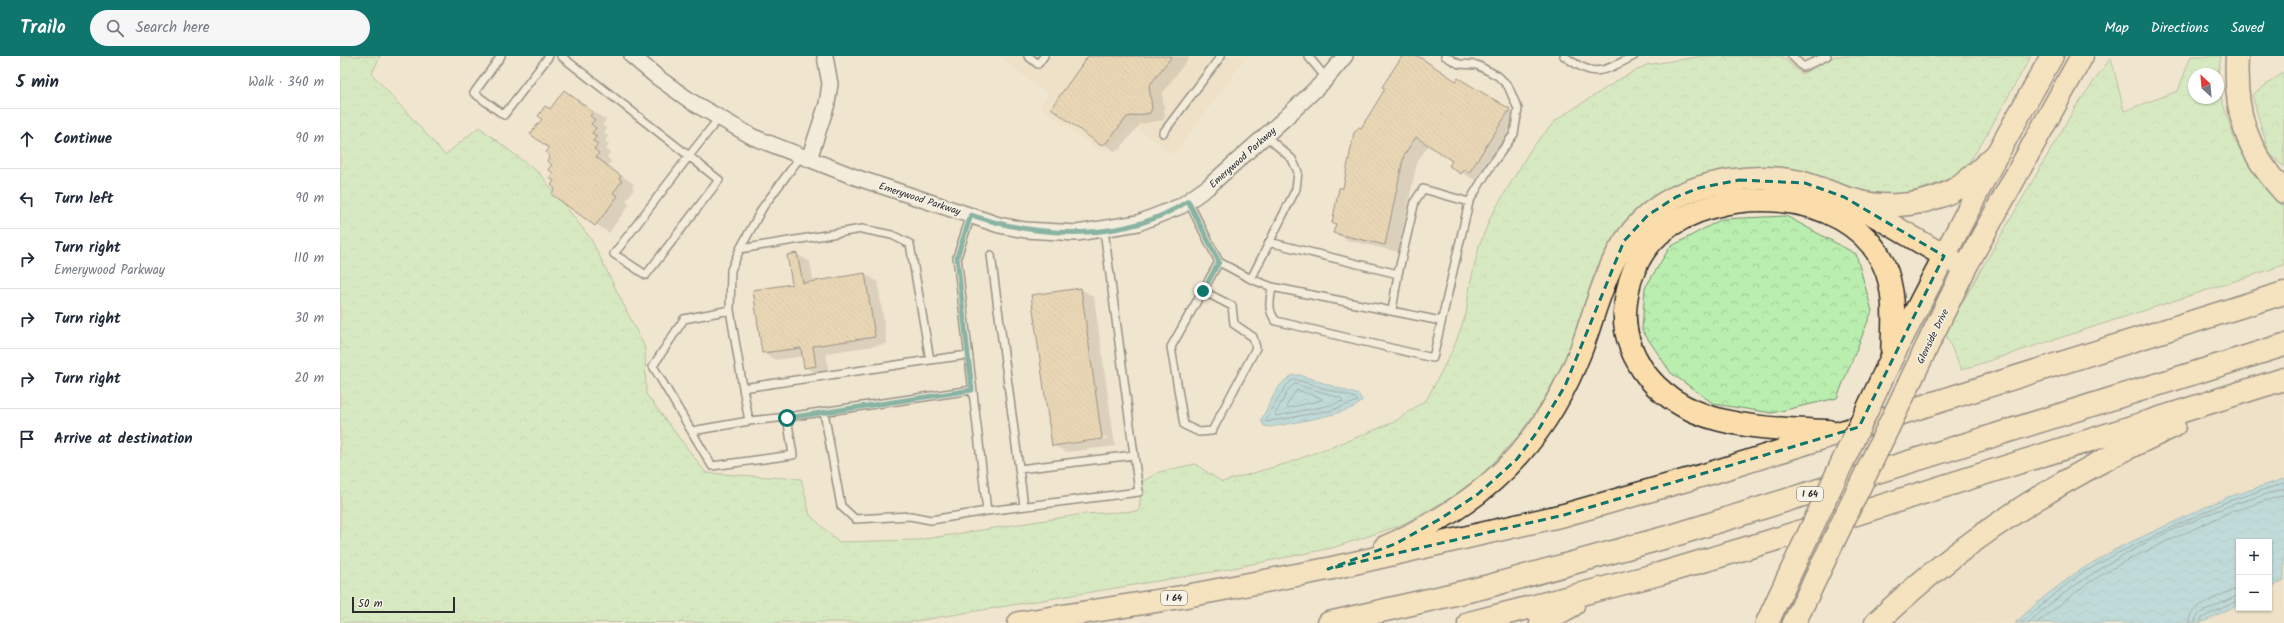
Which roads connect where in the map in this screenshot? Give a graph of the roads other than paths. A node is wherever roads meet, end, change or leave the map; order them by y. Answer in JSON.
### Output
{"nodes":[{"id":1,"x":501,"y":56,"type":"edge"},
{"id":2,"x":549,"y":56,"type":"edge"},
{"id":3,"x":561,"y":56,"type":"edge"},
{"id":4,"x":632,"y":56,"type":"edge"},
{"id":5,"x":825,"y":56,"type":"edge"},
{"id":6,"x":1028,"y":56,"type":"edge"},
{"id":7,"x":1044,"y":56,"type":"edge"},
{"id":8,"x":1221,"y":56,"type":"edge"},
{"id":9,"x":1308,"y":56,"type":"edge"},
{"id":10,"x":1345,"y":56,"type":"edge"},
{"id":11,"x":1445,"y":56,"type":"edge"},
{"id":12,"x":1564,"y":56,"type":"edge"},
{"id":13,"x":1634,"y":56,"type":"edge"},
{"id":14,"x":1792,"y":56,"type":"edge"},
{"id":15,"x":1827,"y":56,"type":"edge"},
{"id":16,"x":2052,"y":56,"type":"edge"},
{"id":17,"x":2082,"y":56,"type":"edge"},
{"id":18,"x":2237,"y":56,"type":"edge"},
{"id":19,"x":1326,"y":78,"type":"junction"},
{"id":20,"x":719,"y":118,"type":"junction"},
{"id":21,"x":1163,"y":133,"type":"dead end"},
{"id":22,"x":1266,"y":136,"type":"junction"},
{"id":23,"x":1997,"y":154,"type":"junction"},
{"id":24,"x":689,"y":156,"type":"junction"},
{"id":25,"x":805,"y":158,"type":"junction"},
{"id":26,"x":2284,"y":192,"type":"edge"},
{"id":27,"x":1844,"y":197,"type":"junction"},
{"id":28,"x":1188,"y":201,"type":"junction"},
{"id":29,"x":1469,"y":202,"type":"junction"},
{"id":30,"x":971,"y":215,"type":"junction"},
{"id":31,"x":1104,"y":230,"type":"junction"},
{"id":32,"x":1269,"y":242,"type":"junction"},
{"id":33,"x":740,"y":249,"type":"junction"},
{"id":34,"x":991,"y":255,"type":"dead end"},
{"id":35,"x":1944,"y":256,"type":"junction"},
{"id":36,"x":1219,"y":262,"type":"junction"},
{"id":37,"x":1964,"y":268,"type":"junction"},
{"id":38,"x":1398,"y":274,"type":"junction"},
{"id":39,"x":1250,"y":279,"type":"junction"},
{"id":40,"x":1272,"y":287,"type":"junction"},
{"id":41,"x":1203,"y":291,"type":"junction"},
{"id":42,"x":2284,"y":293,"type":"edge"},
{"id":43,"x":730,"y":310,"type":"junction"},
{"id":44,"x":1392,"y":311,"type":"junction"},
{"id":45,"x":1441,"y":321,"type":"junction"},
{"id":46,"x":2284,"y":345,"type":"edge"},
{"id":47,"x":968,"y":355,"type":"junction"},
{"id":48,"x":1892,"y":357,"type":"junction"},
{"id":49,"x":930,"y":360,"type":"junction"},
{"id":50,"x":2284,"y":381,"type":"edge"},
{"id":51,"x":743,"y":388,"type":"junction"},
{"id":52,"x":972,"y":390,"type":"junction"},
{"id":53,"x":824,"y":412,"type":"junction"},
{"id":54,"x":787,"y":418,"type":"junction"},
{"id":55,"x":750,"y":421,"type":"junction"},
{"id":56,"x":692,"y":432,"type":"junction"},
{"id":57,"x":1844,"y":432,"type":"junction"},
{"id":58,"x":1134,"y":455,"type":"junction"},
{"id":59,"x":1019,"y":469,"type":"junction"},
{"id":60,"x":1024,"y":506,"type":"junction"},
{"id":61,"x":987,"y":511,"type":"junction"},
{"id":62,"x":1328,"y":569,"type":"junction"},
{"id":63,"x":1659,"y":574,"type":"junction"},
{"id":64,"x":1019,"y":623,"type":"edge"},
{"id":65,"x":1329,"y":623,"type":"edge"},
{"id":66,"x":1469,"y":623,"type":"edge"},
{"id":67,"x":1541,"y":623,"type":"edge"},
{"id":68,"x":1767,"y":623,"type":"edge"},
{"id":69,"x":1794,"y":623,"type":"edge"},
{"id":70,"x":1876,"y":623,"type":"edge"}],
"edges":[{"from":1,"to":2,"type":"lane"},
{"from":3,"to":24,"type":"lane"},
{"from":4,"to":20,"type":"street","name":"Emerywood Parkway"},
{"from":5,"to":25,"type":"street"},
{"from":6,"to":7,"type":"lane"},
{"from":8,"to":21,"type":"lane"},
{"from":9,"to":19,"type":"lane"},
{"from":10,"to":19,"type":"street","name":"Emerywood Parkway"},
{"from":11,"to":29,"type":"lane"},
{"from":12,"to":13,"type":"lane"},
{"from":14,"to":15,"type":"lane"},
{"from":16,"to":23,"type":"main road"},
{"from":17,"to":37,"type":"main road","name":"Glenside Drive"},
{"from":18,"to":26,"type":"main road"},
{"from":19,"to":22,"type":"street","name":"Emerywood Parkway"},
{"from":20,"to":24,"type":"lane"},
{"from":20,"to":25,"type":"street","name":"Emerywood Parkway"},
{"from":22,"to":28,"type":"street","name":"Emerywood Parkway"},
{"from":22,"to":32,"type":"lane"},
{"from":23,"to":27,"type":"main road"},
{"from":23,"to":35,"type":"main road"},
{"from":24,"to":24,"type":"lane"},
{"from":25,"to":30,"type":"street","name":"Emerywood Parkway"},
{"from":25,"to":33,"type":"lane"},
{"from":27,"to":35,"type":"main road"},
{"from":27,"to":62,"type":"main road"},
{"from":28,"to":31,"type":"street","name":"Emerywood Parkway"},
{"from":28,"to":36,"type":"lane"},
{"from":29,"to":38,"type":"lane"},
{"from":29,"to":45,"type":"lane"},
{"from":30,"to":31,"type":"street","name":"Emerywood Parkway"},
{"from":30,"to":47,"type":"lane"},
{"from":31,"to":58,"type":"lane"},
{"from":32,"to":38,"type":"lane"},
{"from":32,"to":39,"type":"lane"},
{"from":33,"to":43,"type":"lane"},
{"from":33,"to":49,"type":"lane"},
{"from":34,"to":59,"type":"lane"},
{"from":35,"to":37,"type":"main road"},
{"from":35,"to":48,"type":"main road"},
{"from":36,"to":39,"type":"lane"},
{"from":36,"to":41,"type":"lane"},
{"from":37,"to":69,"type":"main road","name":"Glenside Drive","bridge":true},
{"from":38,"to":44,"type":"lane"},
{"from":39,"to":40,"type":"lane"},
{"from":40,"to":44,"type":"lane"},
{"from":40,"to":45,"type":"lane"},
{"from":41,"to":41,"type":"lane"},
{"from":42,"to":57,"type":"main road","number":"I 64"},
{"from":43,"to":51,"type":"lane"},
{"from":43,"to":56,"type":"lane"},
{"from":44,"to":45,"type":"lane"},
{"from":46,"to":65,"type":"main road","number":"I 64"},
{"from":47,"to":49,"type":"lane"},
{"from":47,"to":52,"type":"lane"},
{"from":48,"to":57,"type":"main road"},
{"from":48,"to":68,"type":"main road","bridge":true},
{"from":49,"to":51,"type":"lane"},
{"from":50,"to":63,"type":"main road"},
{"from":50,"to":70,"type":"main road"},
{"from":51,"to":55,"type":"lane"},
{"from":52,"to":53,"type":"lane"},
{"from":52,"to":61,"type":"lane"},
{"from":53,"to":54,"type":"lane"},
{"from":53,"to":61,"type":"lane"},
{"from":54,"to":55,"type":"lane"},
{"from":54,"to":56,"type":"lane"},
{"from":55,"to":56,"type":"lane"},
{"from":57,"to":62,"type":"main road","number":"I 64"},
{"from":58,"to":59,"type":"lane"},
{"from":58,"to":60,"type":"lane"},
{"from":59,"to":60,"type":"lane"},
{"from":60,"to":61,"type":"lane"},
{"from":62,"to":64,"type":"main road","number":"I 64"},
{"from":63,"to":66,"type":"main road"},
{"from":63,"to":67,"type":"main road"}]}
